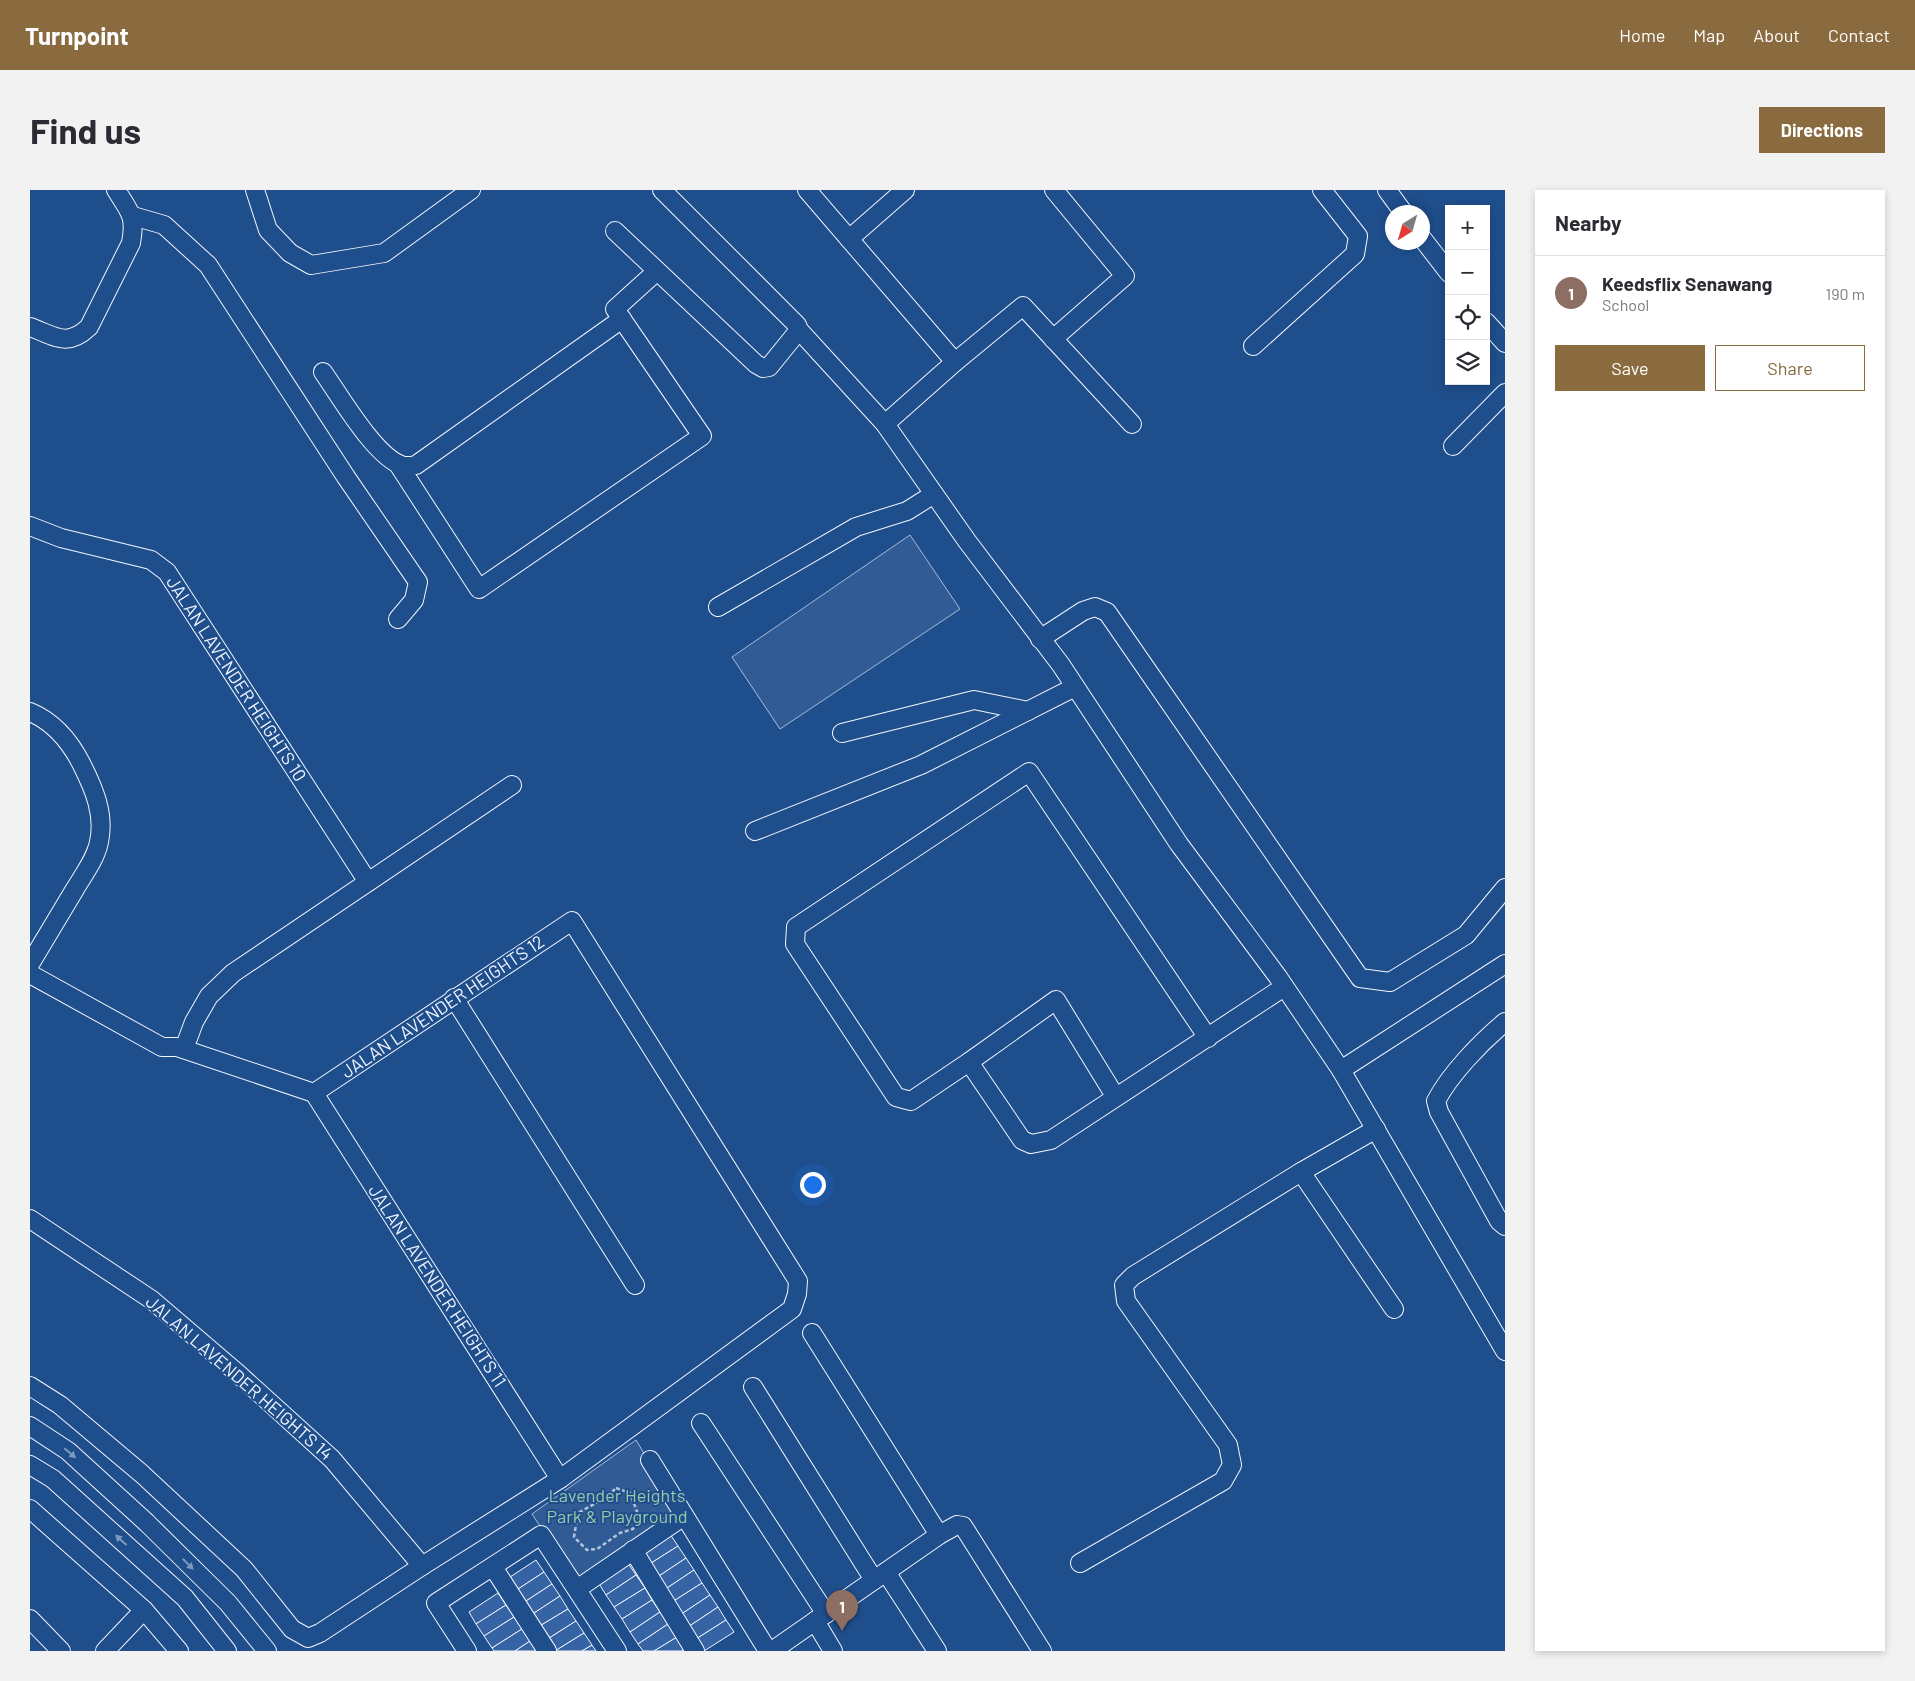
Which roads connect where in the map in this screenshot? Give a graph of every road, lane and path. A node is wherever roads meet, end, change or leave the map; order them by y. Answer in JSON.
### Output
{"nodes":[{"id":1,"x":116,"y":190,"type":"edge"},
{"id":2,"x":255,"y":190,"type":"edge"},
{"id":3,"x":471,"y":190,"type":"edge"},
{"id":4,"x":662,"y":190,"type":"edge"},
{"id":5,"x":806,"y":190,"type":"edge"},
{"id":6,"x":905,"y":190,"type":"edge"},
{"id":7,"x":1054,"y":190,"type":"edge"},
{"id":8,"x":1322,"y":190,"type":"edge"},
{"id":9,"x":1386,"y":190,"type":"edge"},
{"id":10,"x":1398,"y":205,"type":"edge"},
{"id":11,"x":133,"y":216,"type":"junction"},
{"id":12,"x":614,"y":231,"type":"dead end"},
{"id":13,"x":849,"y":239,"type":"junction"},
{"id":14,"x":1430,"y":248,"type":"edge"},
{"id":15,"x":1445,"y":268,"type":"edge"},
{"id":16,"x":657,"y":271,"type":"junction"},
{"id":17,"x":622,"y":319,"type":"junction"},
{"id":18,"x":30,"y":327,"type":"edge"},
{"id":19,"x":1490,"y":327,"type":"edge"},
{"id":20,"x":799,"y":330,"type":"junction"},
{"id":21,"x":1053,"y":339,"type":"junction"},
{"id":22,"x":1505,"y":344,"type":"edge"},
{"id":23,"x":1253,"y":346,"type":"dead end"},
{"id":24,"x":955,"y":362,"type":"junction"},
{"id":25,"x":323,"y":372,"type":"dead end"},
{"id":26,"x":1505,"y":392,"type":"edge"},
{"id":27,"x":885,"y":424,"type":"junction"},
{"id":28,"x":1132,"y":424,"type":"dead end"},
{"id":29,"x":1453,"y":446,"type":"dead end"},
{"id":30,"x":398,"y":464,"type":"junction"},
{"id":31,"x":934,"y":494,"type":"junction"},
{"id":32,"x":30,"y":526,"type":"edge"},
{"id":33,"x":718,"y":607,"type":"dead end"},
{"id":34,"x":398,"y":619,"type":"dead end"},
{"id":35,"x":1040,"y":639,"type":"junction"},
{"id":36,"x":1075,"y":687,"type":"junction"},
{"id":37,"x":1028,"y":711,"type":"junction"},
{"id":38,"x":30,"y":712,"type":"edge"},
{"id":39,"x":842,"y":733,"type":"dead end"},
{"id":40,"x":512,"y":785,"type":"dead end"},
{"id":41,"x":756,"y":831,"type":"dead end"},
{"id":42,"x":368,"y":882,"type":"junction"},
{"id":43,"x":1505,"y":888,"type":"edge"},
{"id":44,"x":30,"y":964,"type":"edge"},
{"id":45,"x":1505,"y":964,"type":"edge"},
{"id":46,"x":30,"y":974,"type":"edge"},
{"id":47,"x":1284,"y":986,"type":"junction"},
{"id":48,"x":454,"y":998,"type":"junction"},
{"id":49,"x":1505,"y":1022,"type":"edge"},
{"id":50,"x":1208,"y":1038,"type":"junction"},
{"id":51,"x":184,"y":1049,"type":"junction"},
{"id":52,"x":970,"y":1062,"type":"junction"},
{"id":53,"x":1341,"y":1070,"type":"junction"},
{"id":54,"x":314,"y":1093,"type":"junction"},
{"id":55,"x":1115,"y":1096,"type":"junction"},
{"id":56,"x":1376,"y":1129,"type":"junction"},
{"id":57,"x":1302,"y":1172,"type":"junction"},
{"id":58,"x":30,"y":1219,"type":"edge"},
{"id":59,"x":1505,"y":1226,"type":"edge"},
{"id":60,"x":635,"y":1285,"type":"dead end"},
{"id":61,"x":1394,"y":1308,"type":"dead end"},
{"id":62,"x":812,"y":1334,"type":"dead end"},
{"id":63,"x":1505,"y":1351,"type":"edge"},
{"id":64,"x":30,"y":1386,"type":"edge"},
{"id":65,"x":753,"y":1387,"type":"dead end"},
{"id":66,"x":701,"y":1423,"type":"dead end"},
{"id":67,"x":30,"y":1426,"type":"edge"},
{"id":68,"x":650,"y":1460,"type":"dead end"},
{"id":69,"x":30,"y":1465,"type":"edge"},
{"id":70,"x":560,"y":1479,"type":"junction"},
{"id":71,"x":30,"y":1509,"type":"edge"},
{"id":72,"x":684,"y":1516,"type":"junction"},
{"id":73,"x":939,"y":1535,"type":"junction"},
{"id":74,"x":597,"y":1549,"type":"joint"},
{"id":75,"x":633,"y":1550,"type":"junction"},
{"id":76,"x":1080,"y":1563,"type":"dead end"},
{"id":77,"x":422,"y":1566,"type":"junction"},
{"id":78,"x":493,"y":1566,"type":"junction"},
{"id":79,"x":880,"y":1576,"type":"junction"},
{"id":80,"x":576,"y":1589,"type":"junction"},
{"id":81,"x":144,"y":1610,"type":"junction"},
{"id":82,"x":820,"y":1618,"type":"junction"},
{"id":83,"x":30,"y":1619,"type":"edge"},
{"id":84,"x":61,"y":1651,"type":"edge"},
{"id":85,"x":105,"y":1651,"type":"edge"},
{"id":86,"x":179,"y":1651,"type":"edge"},
{"id":87,"x":227,"y":1651,"type":"edge"},
{"id":88,"x":267,"y":1651,"type":"edge"},
{"id":89,"x":468,"y":1651,"type":"edge"},
{"id":90,"x":547,"y":1651,"type":"edge"},
{"id":91,"x":617,"y":1651,"type":"edge"},
{"id":92,"x":695,"y":1651,"type":"edge"},
{"id":93,"x":768,"y":1651,"type":"edge"},
{"id":94,"x":772,"y":1651,"type":"edge"},
{"id":95,"x":833,"y":1651,"type":"edge"},
{"id":96,"x":937,"y":1651,"type":"edge"},
{"id":97,"x":1042,"y":1651,"type":"edge"}],
"edges":[{"from":1,"to":11,"type":"street"},
{"from":2,"to":3,"type":"street"},
{"from":4,"to":20,"type":"street"},
{"from":5,"to":13,"type":"street"},
{"from":6,"to":13,"type":"street"},
{"from":7,"to":21,"type":"street"},
{"from":8,"to":23,"type":"street"},
{"from":9,"to":10,"type":"street"},
{"from":11,"to":18,"type":"street"},
{"from":11,"to":34,"type":"street"},
{"from":12,"to":16,"type":"street"},
{"from":13,"to":24,"type":"street"},
{"from":14,"to":15,"type":"street"},
{"from":16,"to":17,"type":"street"},
{"from":16,"to":20,"type":"street"},
{"from":17,"to":30,"type":"street"},
{"from":17,"to":30,"type":"street"},
{"from":19,"to":22,"type":"street"},
{"from":20,"to":27,"type":"street"},
{"from":21,"to":24,"type":"street"},
{"from":21,"to":28,"type":"street"},
{"from":24,"to":27,"type":"street"},
{"from":25,"to":30,"type":"street"},
{"from":26,"to":29,"type":"street"},
{"from":27,"to":31,"type":"street"},
{"from":31,"to":33,"type":"street"},
{"from":31,"to":35,"type":"street"},
{"from":32,"to":42,"type":"street","name":"JALAN LAVENDER HEIGHTS 10"},
{"from":35,"to":36,"type":"street"},
{"from":35,"to":43,"type":"street"},
{"from":36,"to":37,"type":"street"},
{"from":36,"to":47,"type":"street"},
{"from":37,"to":39,"type":"street"},
{"from":37,"to":41,"type":"street"},
{"from":38,"to":44,"type":"street"},
{"from":40,"to":42,"type":"street"},
{"from":42,"to":51,"type":"street"},
{"from":45,"to":53,"type":"street"},
{"from":46,"to":51,"type":"street"},
{"from":47,"to":50,"type":"street"},
{"from":47,"to":53,"type":"street"},
{"from":48,"to":54,"type":"street","name":"JALAN LAVENDER HEIGHTS 12"},
{"from":48,"to":60,"type":"street"},
{"from":48,"to":70,"type":"street","name":"JALAN LAVENDER HEIGHTS 12"},
{"from":49,"to":59,"type":"street"},
{"from":50,"to":52,"type":"street"},
{"from":50,"to":55,"type":"street"},
{"from":51,"to":54,"type":"street"},
{"from":52,"to":55,"type":"street"},
{"from":52,"to":55,"type":"street"},
{"from":53,"to":56,"type":"street"},
{"from":54,"to":70,"type":"street","name":"JALAN LAVENDER HEIGHTS 11"},
{"from":56,"to":57,"type":"street"},
{"from":56,"to":63,"type":"street"},
{"from":57,"to":61,"type":"street"},
{"from":57,"to":76,"type":"street"},
{"from":58,"to":77,"type":"street","name":"JALAN LAVENDER HEIGHTS 14"},
{"from":62,"to":73,"type":"street"},
{"from":64,"to":77,"type":"street"},
{"from":65,"to":79,"type":"street"},
{"from":66,"to":82,"type":"street"},
{"from":67,"to":88,"type":"street","one_way":true},
{"from":68,"to":72,"type":"street"},
{"from":87,"to":69,"type":"street","one_way":true},
{"from":70,"to":77,"type":"street"},
{"from":71,"to":81,"type":"street"},
{"from":72,"to":75,"type":"street"},
{"from":72,"to":93,"type":"street"},
{"from":73,"to":79,"type":"street"},
{"from":73,"to":97,"type":"street"},
{"from":74,"to":74,"type":"path"},
{"from":75,"to":80,"type":"street"},
{"from":75,"to":92,"type":"street"},
{"from":78,"to":80,"type":"street"},
{"from":78,"to":89,"type":"street"},
{"from":78,"to":90,"type":"street"},
{"from":79,"to":82,"type":"street"},
{"from":79,"to":96,"type":"street"},
{"from":80,"to":91,"type":"street"},
{"from":81,"to":85,"type":"street"},
{"from":81,"to":86,"type":"street"},
{"from":82,"to":94,"type":"street"},
{"from":82,"to":95,"type":"street"},
{"from":83,"to":84,"type":"street"}]}
